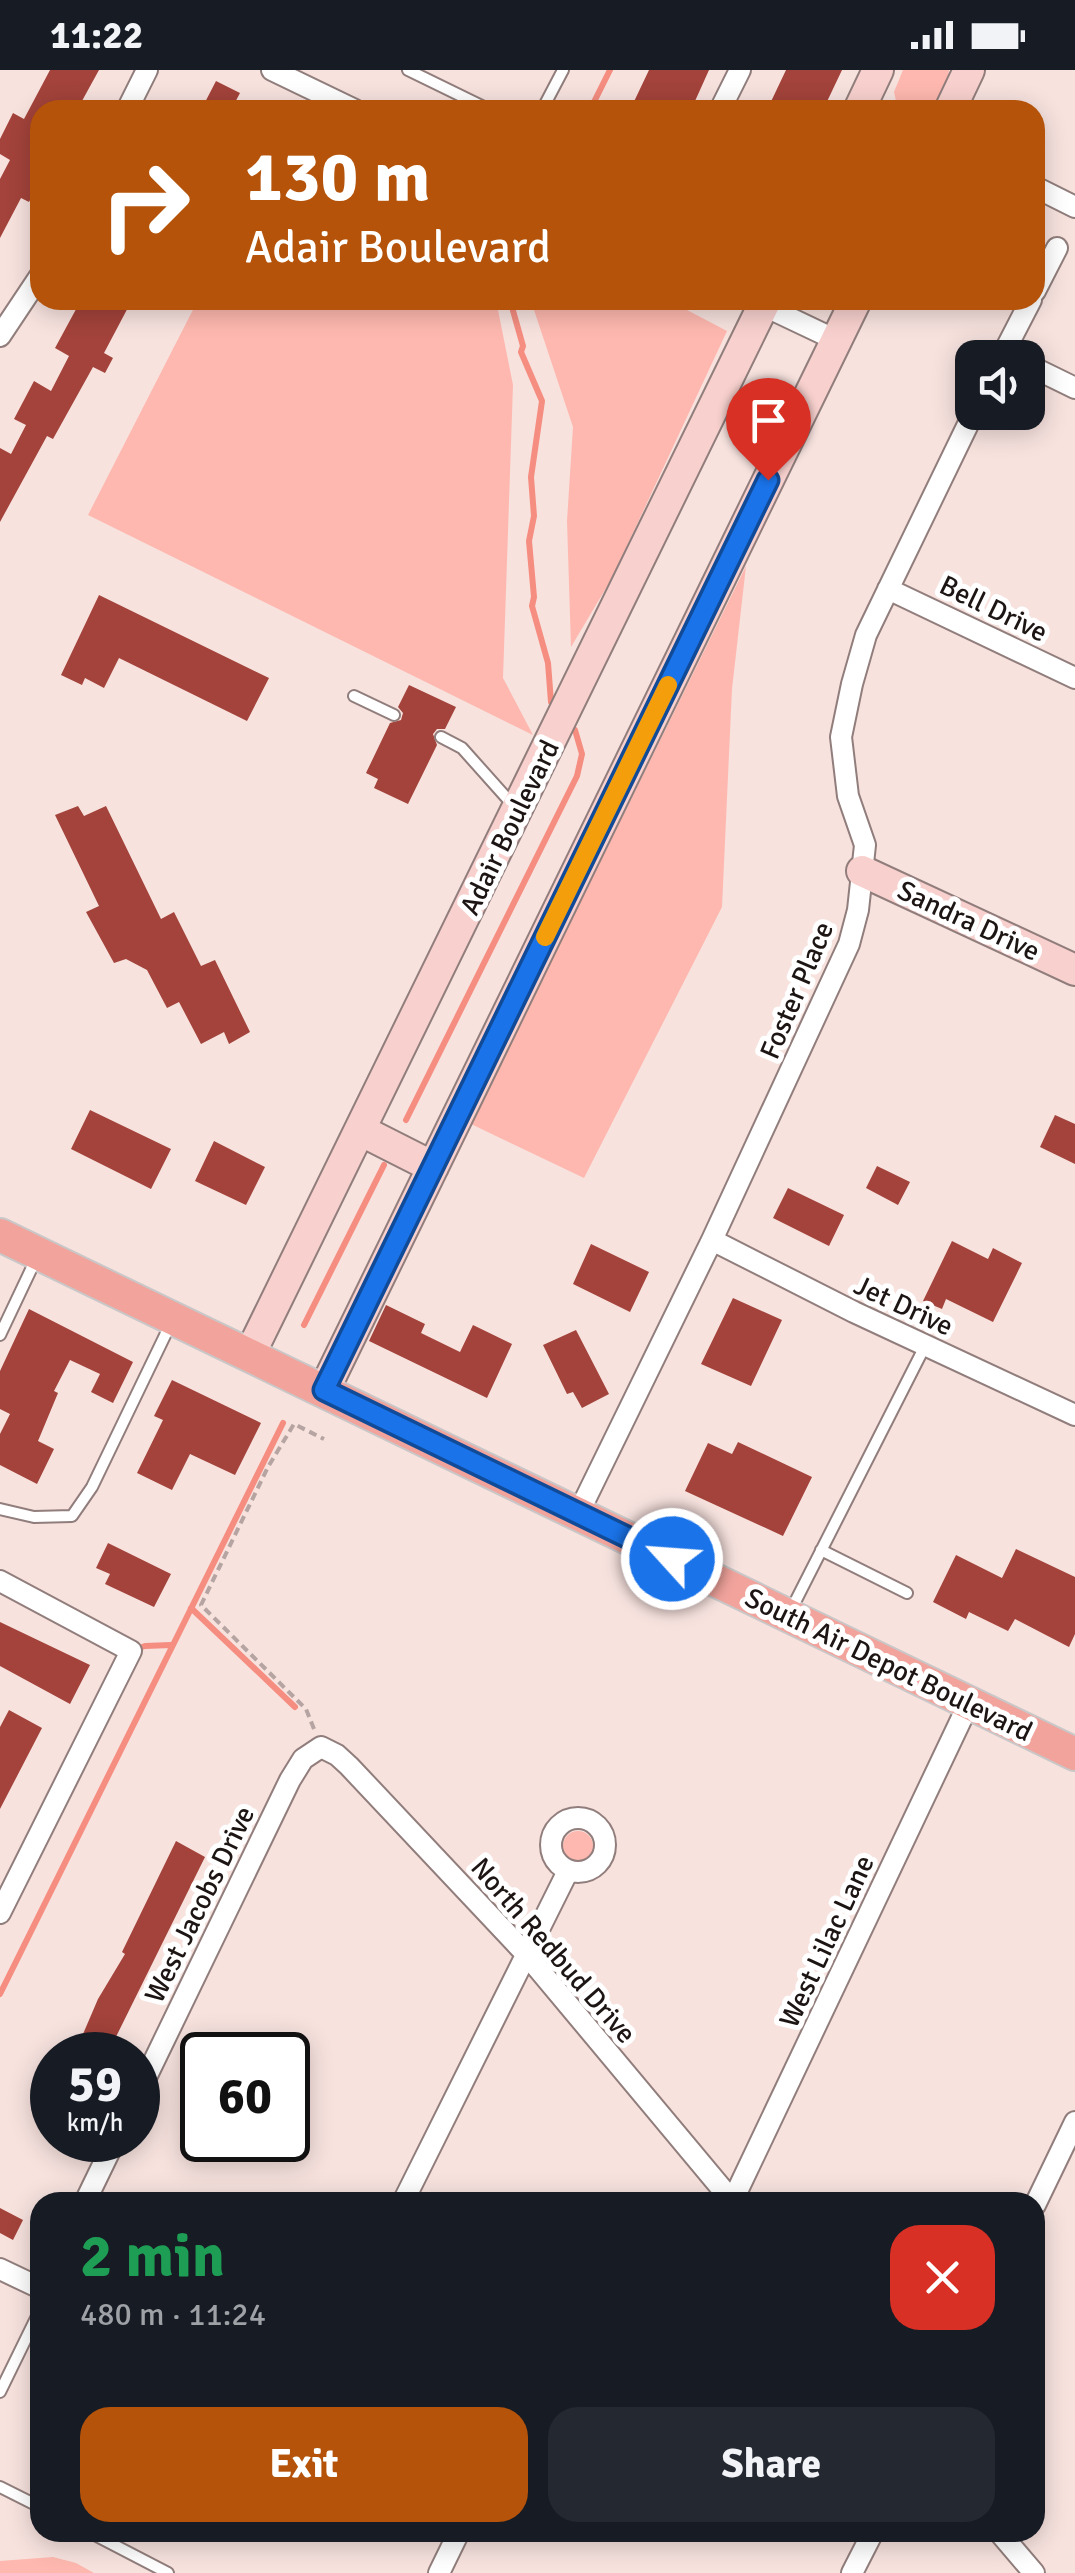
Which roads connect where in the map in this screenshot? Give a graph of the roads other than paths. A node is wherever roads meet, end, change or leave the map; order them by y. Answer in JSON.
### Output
{"nodes":[{"id":1,"x":147,"y":70,"type":"edge"},
{"id":2,"x":272,"y":70,"type":"edge"},
{"id":3,"x":408,"y":70,"type":"edge"},
{"id":4,"x":563,"y":70,"type":"edge"},
{"id":5,"x":740,"y":70,"type":"edge"},
{"id":6,"x":878,"y":70,"type":"edge"},
{"id":7,"x":969,"y":70,"type":"edge"},
{"id":8,"x":131,"y":100,"type":"edge"},
{"id":9,"x":334,"y":100,"type":"edge"},
{"id":10,"x":470,"y":100,"type":"edge"},
{"id":11,"x":547,"y":100,"type":"edge"},
{"id":12,"x":725,"y":100,"type":"edge"},
{"id":13,"x":871,"y":100,"type":"edge"},
{"id":14,"x":955,"y":100,"type":"edge"},
{"id":15,"x":1045,"y":192,"type":"edge"},
{"id":16,"x":1075,"y":207,"type":"edge"},
{"id":17,"x":1057,"y":248,"type":"dead end"},
{"id":18,"x":1045,"y":271,"type":"edge"},
{"id":19,"x":30,"y":291,"type":"edge"},
{"id":20,"x":756,"y":310,"type":"edge"},
{"id":21,"x":776,"y":310,"type":"edge"},
{"id":22,"x":851,"y":310,"type":"edge"},
{"id":23,"x":1026,"y":310,"type":"edge"},
{"id":24,"x":0,"y":336,"type":"edge"},
{"id":25,"x":836,"y":340,"type":"junction"},
{"id":26,"x":1012,"y":340,"type":"edge"},
{"id":27,"x":1045,"y":373,"type":"edge"},
{"id":28,"x":1075,"y":388,"type":"edge"},
{"id":29,"x":965,"y":430,"type":"edge"},
{"id":30,"x":888,"y":590,"type":"junction"},
{"id":31,"x":1075,"y":678,"type":"edge"},
{"id":32,"x":354,"y":696,"type":"dead end"},
{"id":33,"x":394,"y":716,"type":"dead end"},
{"id":34,"x":441,"y":738,"type":"dead end"},
{"id":35,"x":517,"y":810,"type":"junction"},
{"id":36,"x":862,"y":872,"type":"junction"},
{"id":37,"x":1075,"y":970,"type":"edge"},
{"id":38,"x":360,"y":1130,"type":"junction"},
{"id":39,"x":433,"y":1167,"type":"junction"},
{"id":40,"x":0,"y":1235,"type":"edge"},
{"id":41,"x":712,"y":1240,"type":"junction"},
{"id":42,"x":39,"y":1253,"type":"junction"},
{"id":43,"x":174,"y":1318,"type":"junction"},
{"id":44,"x":0,"y":1335,"type":"edge"},
{"id":45,"x":925,"y":1345,"type":"junction"},
{"id":46,"x":250,"y":1354,"type":"junction"},
{"id":47,"x":324,"y":1390,"type":"junction"},
{"id":48,"x":1075,"y":1415,"type":"edge"},
{"id":49,"x":0,"y":1509,"type":"edge"},
{"id":50,"x":578,"y":1514,"type":"junction"},
{"id":51,"x":821,"y":1550,"type":"junction"},
{"id":52,"x":0,"y":1582,"type":"edge"},
{"id":53,"x":907,"y":1594,"type":"dead end"},
{"id":54,"x":788,"y":1615,"type":"junction"},
{"id":55,"x":969,"y":1703,"type":"junction"},
{"id":56,"x":321,"y":1747,"type":"joint"},
{"id":57,"x":1075,"y":1754,"type":"edge"},
{"id":58,"x":568,"y":1870,"type":"dead end"},
{"id":59,"x":0,"y":1913,"type":"edge"},
{"id":60,"x":526,"y":1954,"type":"junction"},
{"id":61,"x":160,"y":2049,"type":"edge"},
{"id":62,"x":1075,"y":2122,"type":"edge"},
{"id":63,"x":104,"y":2162,"type":"edge"},
{"id":64,"x":89,"y":2192,"type":"edge"},
{"id":65,"x":407,"y":2192,"type":"edge"},
{"id":66,"x":725,"y":2192,"type":"edge"},
{"id":67,"x":738,"y":2192,"type":"edge"},
{"id":68,"x":1041,"y":2192,"type":"edge"},
{"id":69,"x":0,"y":2270,"type":"edge"},
{"id":70,"x":30,"y":2284,"type":"edge"},
{"id":71,"x":30,"y":2330,"type":"edge"},
{"id":72,"x":0,"y":2392,"type":"edge"},
{"id":73,"x":0,"y":2487,"type":"edge"},
{"id":74,"x":30,"y":2503,"type":"edge"},
{"id":75,"x":108,"y":2542,"type":"edge"},
{"id":76,"x":453,"y":2542,"type":"edge"},
{"id":77,"x":869,"y":2542,"type":"edge"},
{"id":78,"x":1008,"y":2542,"type":"edge"},
{"id":79,"x":168,"y":2573,"type":"edge"},
{"id":80,"x":438,"y":2573,"type":"edge"},
{"id":81,"x":852,"y":2573,"type":"edge"},
{"id":82,"x":1034,"y":2573,"type":"edge"}],
"edges":[{"from":1,"to":8,"type":"street"},
{"from":2,"to":9,"type":"street"},
{"from":3,"to":10,"type":"lane"},
{"from":4,"to":11,"type":"lane"},
{"from":5,"to":12,"type":"street"},
{"from":6,"to":13,"type":"street"},
{"from":7,"to":14,"type":"street"},
{"from":15,"to":16,"type":"street"},
{"from":17,"to":18,"type":"street"},
{"from":19,"to":24,"type":"street"},
{"from":20,"to":35,"type":"street","name":"Adair Boulevard"},
{"from":21,"to":25,"type":"street"},
{"from":22,"to":25,"type":"street"},
{"from":23,"to":26,"type":"street"},
{"from":25,"to":39,"type":"street"},
{"from":27,"to":28,"type":"street"},
{"from":29,"to":30,"type":"street","name":"Foster Place"},
{"from":30,"to":31,"type":"street","name":"Bell Drive"},
{"from":30,"to":36,"type":"street","name":"Foster Place"},
{"from":32,"to":33,"type":"lane"},
{"from":34,"to":35,"type":"lane"},
{"from":35,"to":38,"type":"street","name":"Adair Boulevard"},
{"from":36,"to":37,"type":"street","name":"Sandra Drive"},
{"from":36,"to":41,"type":"street","name":"Foster Place"},
{"from":38,"to":39,"type":"street"},
{"from":38,"to":46,"type":"street","name":"Adair Boulevard"},
{"from":39,"to":47,"type":"street"},
{"from":40,"to":42,"type":"main road","name":"South Air Depot Boulevard"},
{"from":41,"to":45,"type":"street","name":"Jet Drive"},
{"from":41,"to":50,"type":"street","name":"Foster Place"},
{"from":42,"to":43,"type":"main road","name":"South Air Depot Boulevard"},
{"from":42,"to":44,"type":"lane"},
{"from":43,"to":46,"type":"main road","name":"South Air Depot Boulevard"},
{"from":43,"to":49,"type":"lane"},
{"from":45,"to":48,"type":"street","name":"Jet Drive"},
{"from":45,"to":51,"type":"lane"},
{"from":46,"to":47,"type":"main road","name":"South Air Depot Boulevard"},
{"from":47,"to":50,"type":"main road","name":"South Air Depot Boulevard"},
{"from":50,"to":54,"type":"main road","name":"South Air Depot Boulevard"},
{"from":51,"to":53,"type":"lane"},
{"from":51,"to":54,"type":"lane"},
{"from":52,"to":59,"type":"street"},
{"from":54,"to":55,"type":"main road","name":"South Air Depot Boulevard"},
{"from":55,"to":57,"type":"main road","name":"South Air Depot Boulevard"},
{"from":55,"to":67,"type":"street","name":"West Lilac Lane"},
{"from":56,"to":60,"type":"street","name":"North Redbud Drive"},
{"from":56,"to":61,"type":"street","name":"West Jacobs Drive"},
{"from":58,"to":60,"type":"street"},
{"from":60,"to":65,"type":"street"},
{"from":60,"to":66,"type":"street","name":"North Redbud Drive"},
{"from":62,"to":68,"type":"street"},
{"from":63,"to":64,"type":"street"},
{"from":69,"to":70,"type":"street"},
{"from":71,"to":72,"type":"lane"},
{"from":73,"to":74,"type":"lane"},
{"from":75,"to":79,"type":"lane"},
{"from":76,"to":80,"type":"street"},
{"from":77,"to":81,"type":"street"},
{"from":78,"to":82,"type":"street"}]}
